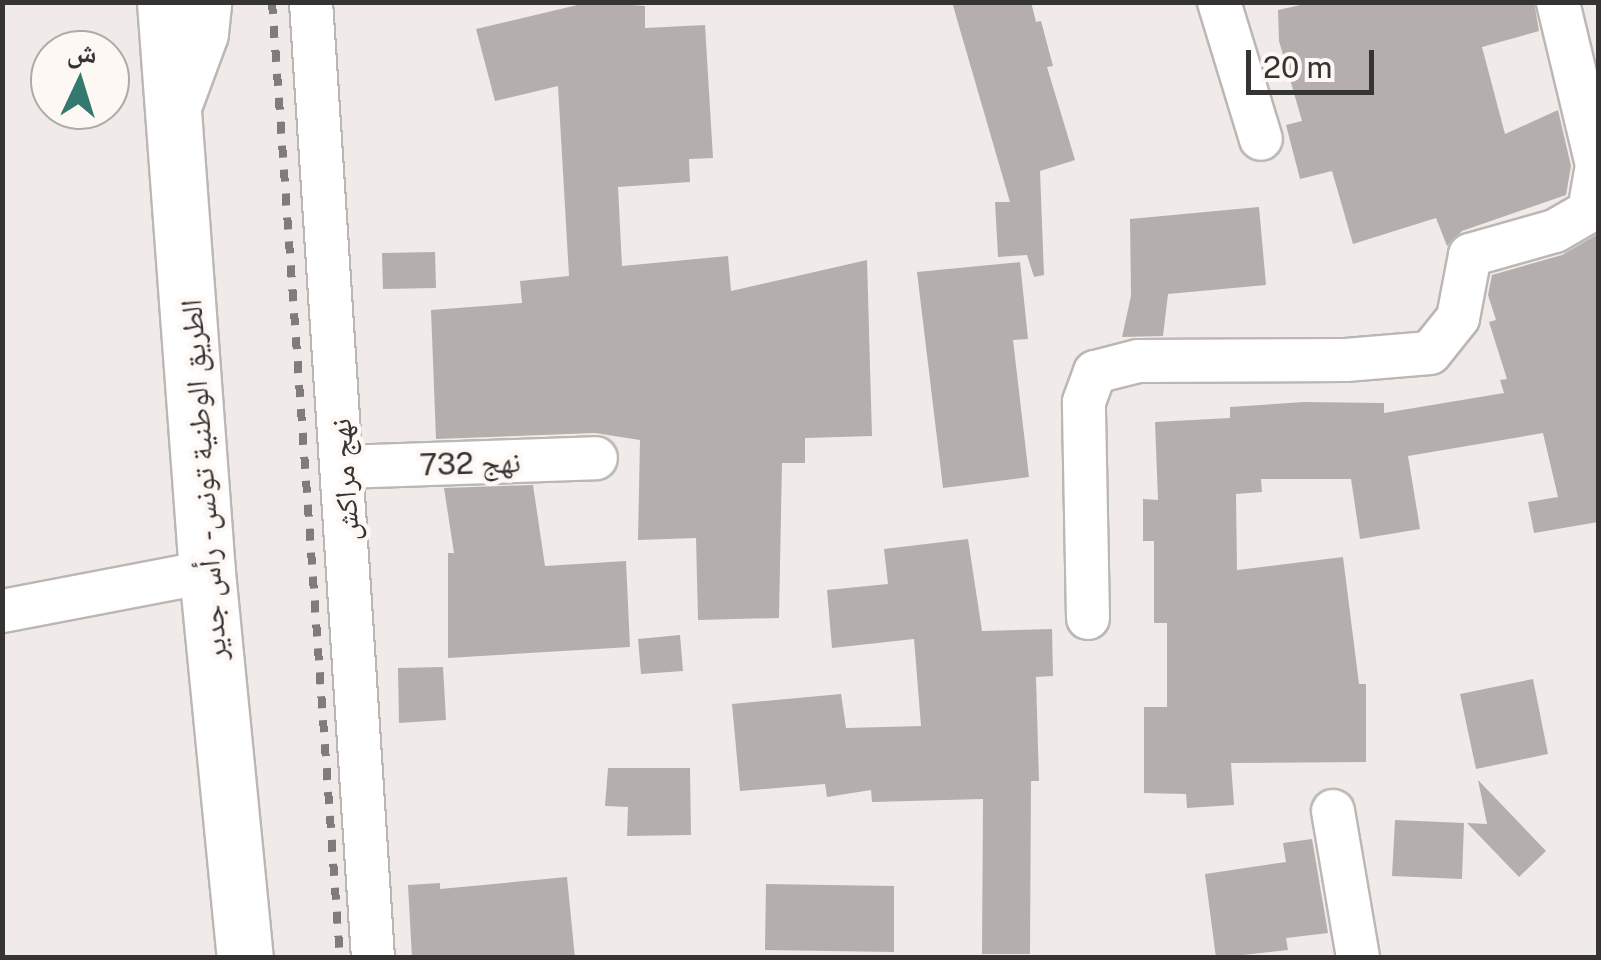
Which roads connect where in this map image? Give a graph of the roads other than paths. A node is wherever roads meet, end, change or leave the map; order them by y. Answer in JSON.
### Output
{"nodes":[{"id":1,"x":166,"y":2,"type":"edge"},
{"id":2,"x":202,"y":2,"type":"edge"},
{"id":3,"x":311,"y":2,"type":"edge"},
{"id":4,"x":1219,"y":2,"type":"edge"},
{"id":5,"x":1558,"y":2,"type":"edge"},
{"id":6,"x":176,"y":98,"type":"junction"},
{"id":7,"x":1261,"y":139,"type":"dead end"},
{"id":8,"x":596,"y":458,"type":"dead end"},
{"id":9,"x":344,"y":467,"type":"junction"},
{"id":10,"x":207,"y":572,"type":"junction"},
{"id":11,"x":2,"y":611,"type":"edge"},
{"id":12,"x":1088,"y":618,"type":"dead end"},
{"id":13,"x":1333,"y":811,"type":"dead end"},
{"id":14,"x":245,"y":958,"type":"edge"},
{"id":15,"x":373,"y":958,"type":"edge"},
{"id":16,"x":1358,"y":958,"type":"edge"}],
"edges":[{"from":1,"to":6,"type":"main road","name":"الطريق الوطنية تونس - رأس جدير"},
{"from":2,"to":6,"type":"main road"},
{"from":3,"to":9,"type":"street","name":"نهج مراكش"},
{"from":4,"to":7,"type":"street"},
{"from":5,"to":12,"type":"street"},
{"from":6,"to":10,"type":"main road","name":"الطريق الوطنية تونس - رأس جدير"},
{"from":8,"to":9,"type":"street","name":"نهج 732"},
{"from":9,"to":15,"type":"street","name":"نهج مراكش"},
{"from":10,"to":11,"type":"street"},
{"from":10,"to":14,"type":"main road","name":"الطريق الوطنية تونس - رأس جدير"},
{"from":13,"to":16,"type":"street"}]}
